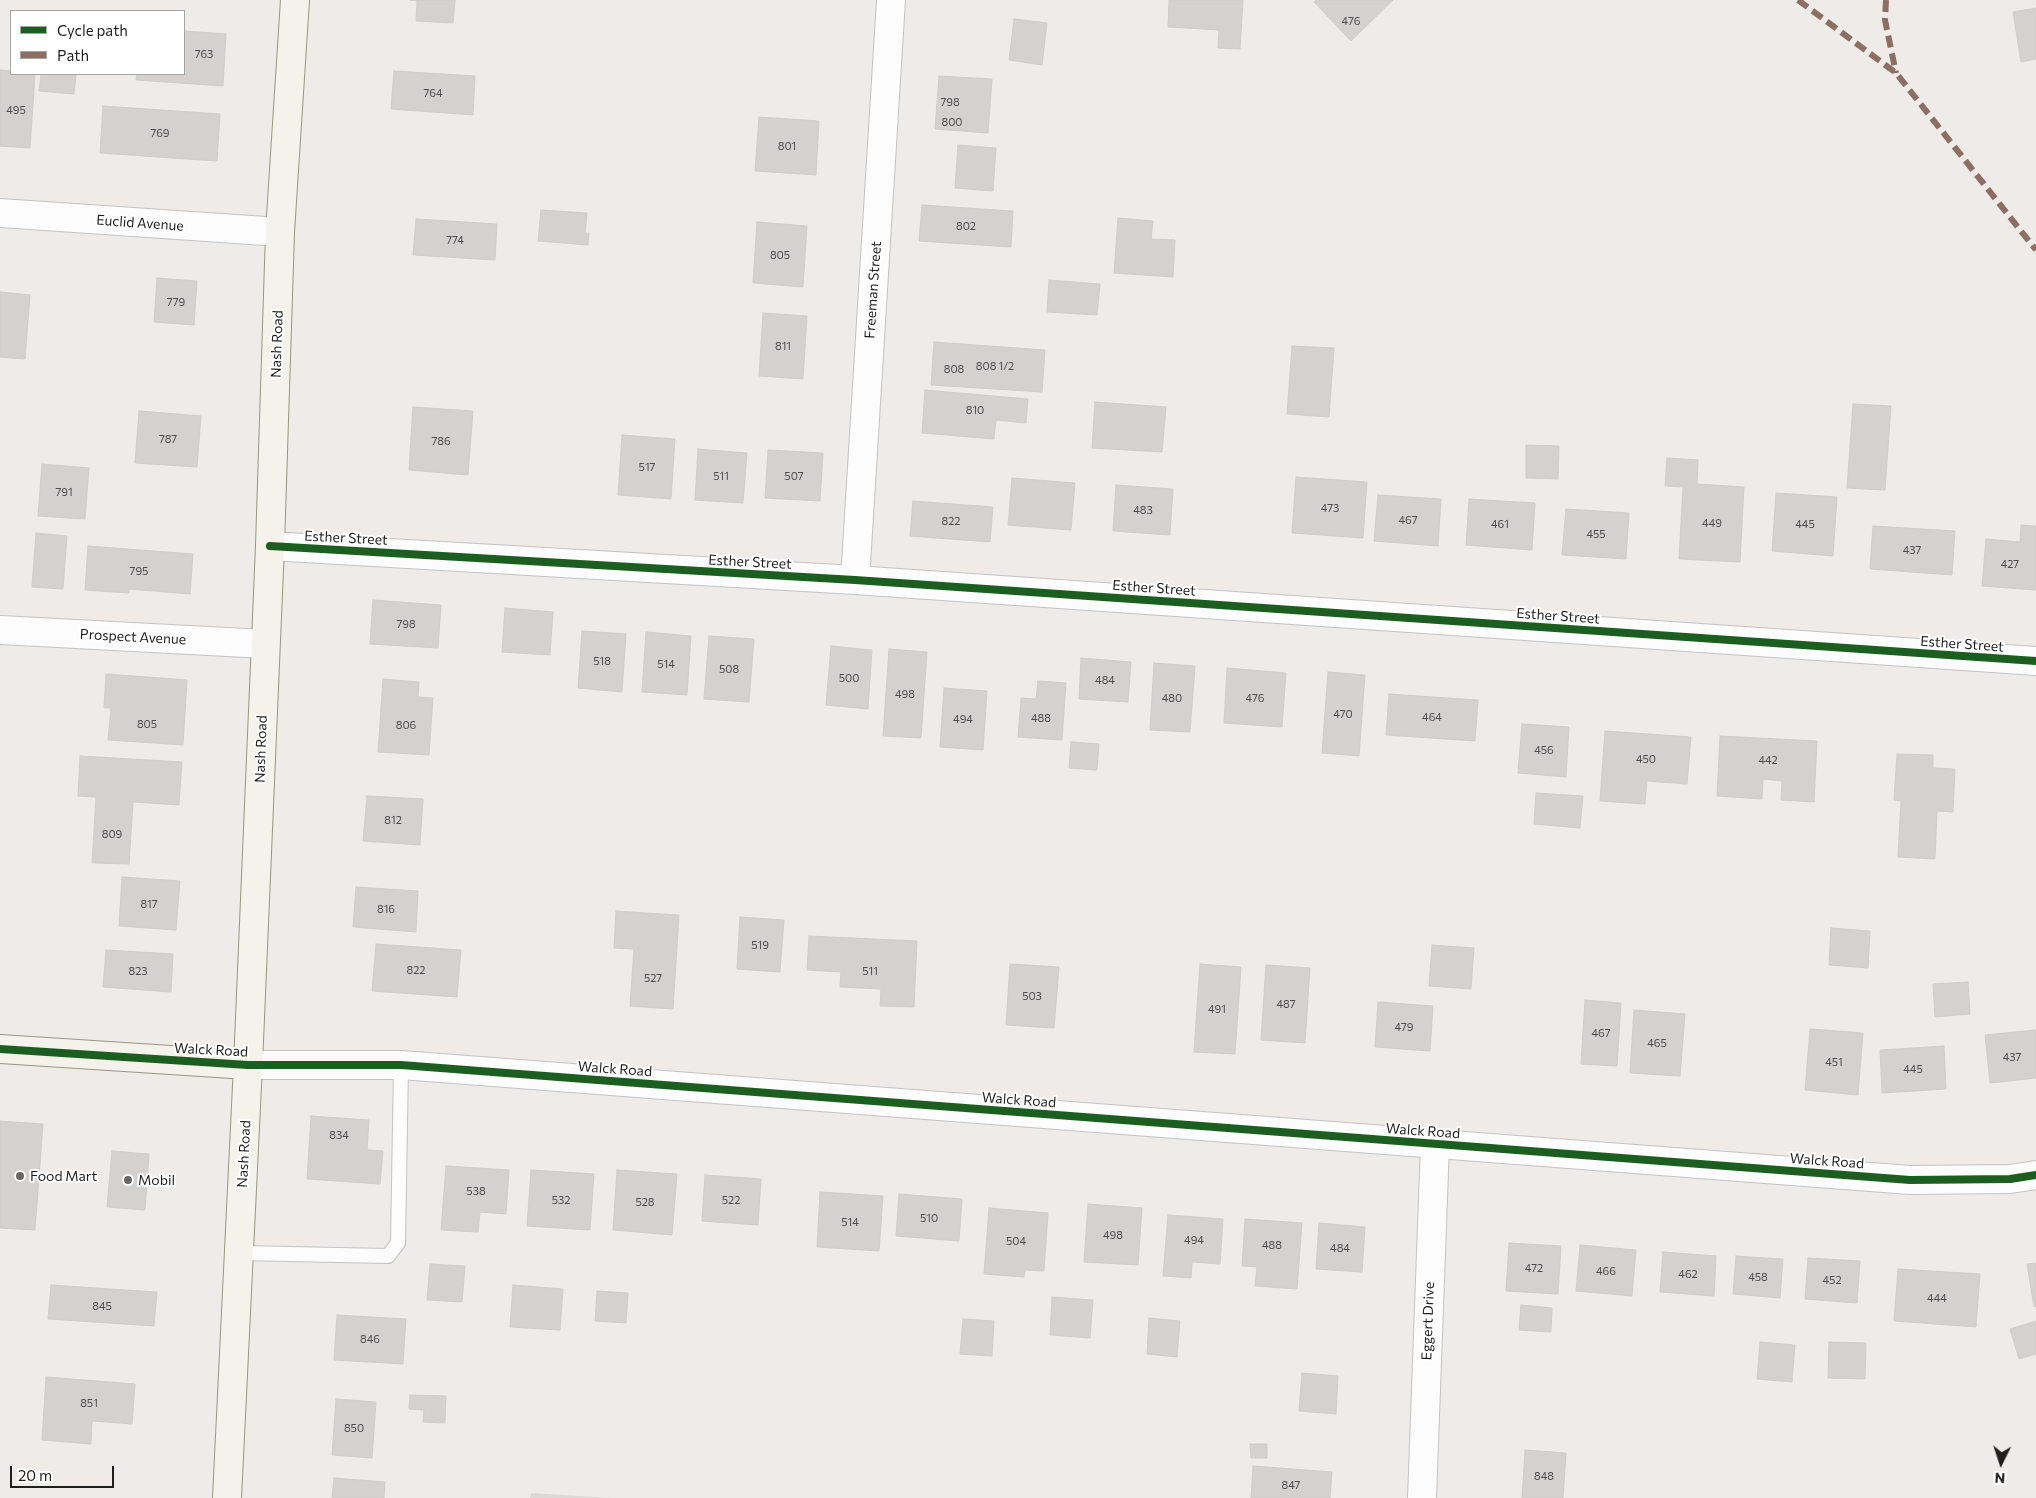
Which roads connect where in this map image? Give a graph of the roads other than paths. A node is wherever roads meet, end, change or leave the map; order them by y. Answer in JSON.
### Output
{"nodes":[{"id":1,"x":295,"y":0,"type":"edge"},
{"id":2,"x":890,"y":0,"type":"edge"},
{"id":3,"x":0,"y":213,"type":"edge"},
{"id":4,"x":280,"y":232,"type":"junction"},
{"id":5,"x":270,"y":546,"type":"junction"},
{"id":6,"x":855,"y":580,"type":"junction"},
{"id":7,"x":0,"y":630,"type":"edge"},
{"id":8,"x":265,"y":644,"type":"junction"},
{"id":9,"x":2036,"y":662,"type":"edge"},
{"id":10,"x":0,"y":1048,"type":"edge"},
{"id":11,"x":248,"y":1065,"type":"junction"},
{"id":12,"x":401,"y":1065,"type":"junction"},
{"id":13,"x":1435,"y":1144,"type":"junction"},
{"id":14,"x":2036,"y":1175,"type":"edge"},
{"id":15,"x":239,"y":1252,"type":"junction"},
{"id":16,"x":226,"y":1498,"type":"edge"},
{"id":17,"x":1422,"y":1498,"type":"edge"}],
"edges":[{"from":1,"to":4,"type":"main road","name":"Nash Road"},
{"from":2,"to":6,"type":"street","name":"Freeman Street"},
{"from":3,"to":4,"type":"street","name":"Euclid Avenue"},
{"from":4,"to":5,"type":"main road","name":"Nash Road"},
{"from":5,"to":6,"type":"street","name":"Esther Street"},
{"from":5,"to":8,"type":"main road","name":"Nash Road"},
{"from":6,"to":9,"type":"street","name":"Esther Street"},
{"from":7,"to":8,"type":"street","name":"Prospect Avenue"},
{"from":8,"to":11,"type":"main road","name":"Nash Road"},
{"from":10,"to":11,"type":"main road","name":"Walck Road"},
{"from":11,"to":12,"type":"street","name":"Walck Road"},
{"from":11,"to":15,"type":"main road","name":"Nash Road"},
{"from":12,"to":13,"type":"street","name":"Walck Road"},
{"from":12,"to":15,"type":"lane"},
{"from":13,"to":14,"type":"street","name":"Walck Road"},
{"from":13,"to":17,"type":"street","name":"Eggert Drive"},
{"from":15,"to":16,"type":"main road","name":"Nash Road"}]}
